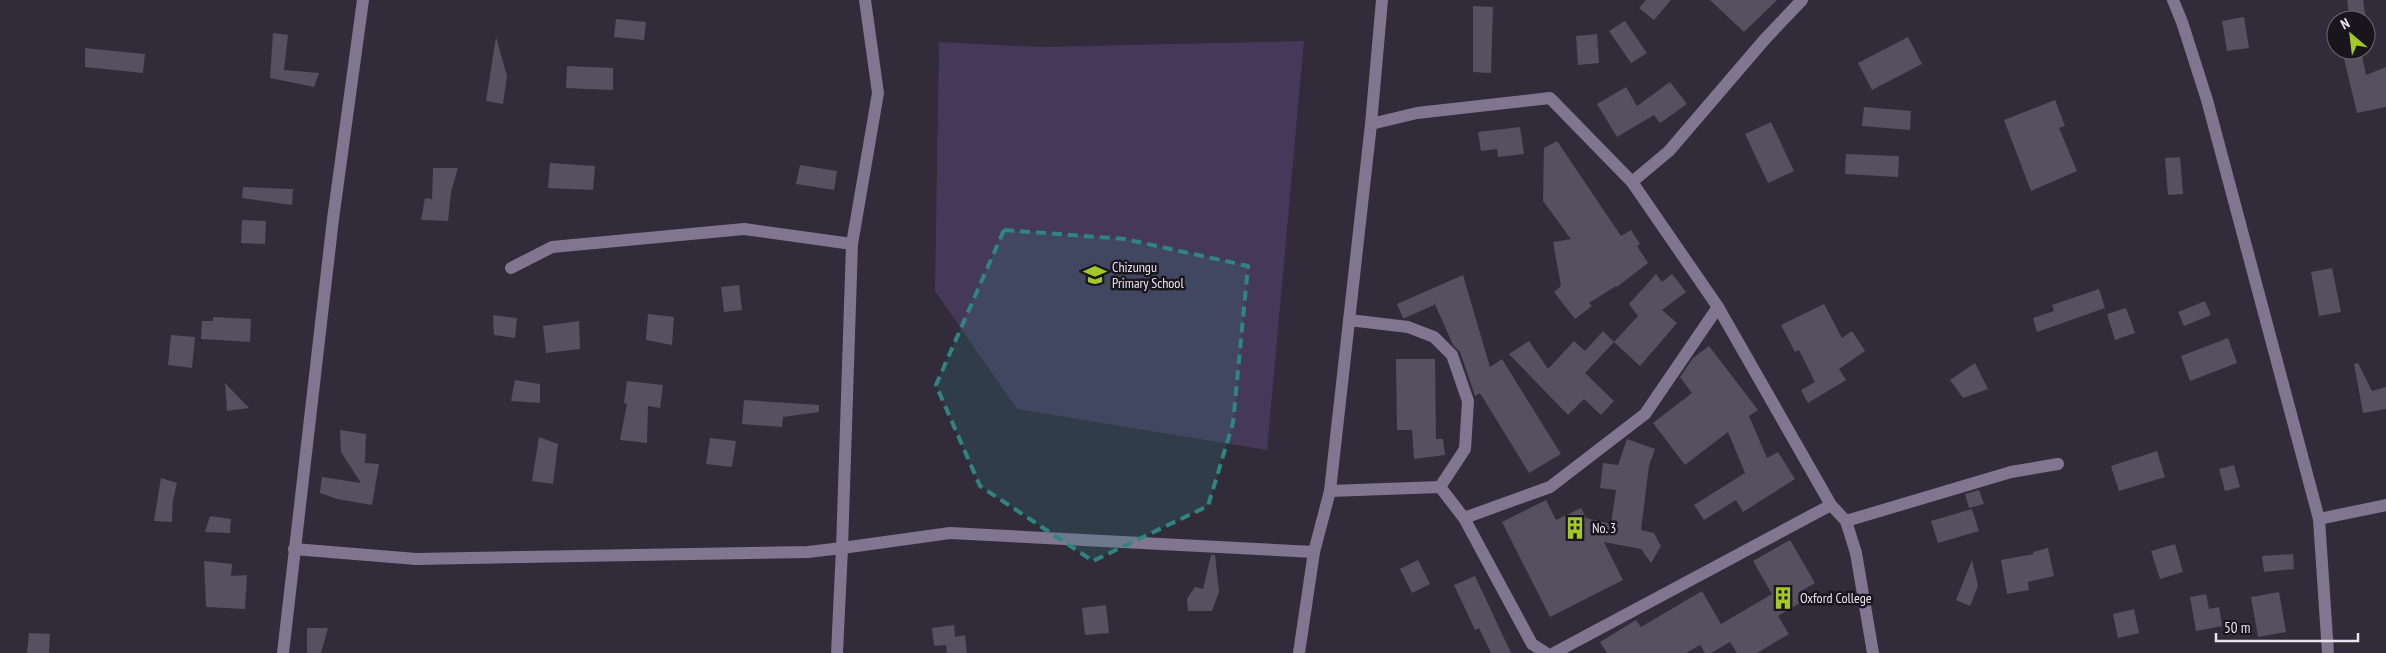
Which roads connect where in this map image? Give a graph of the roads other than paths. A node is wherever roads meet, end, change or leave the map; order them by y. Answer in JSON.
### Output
{"nodes":[{"id":1,"x":363,"y":0,"type":"edge"},
{"id":2,"x":865,"y":0,"type":"edge"},
{"id":3,"x":1382,"y":0,"type":"edge"},
{"id":4,"x":1802,"y":0,"type":"edge"},
{"id":5,"x":2173,"y":0,"type":"edge"},
{"id":6,"x":1371,"y":124,"type":"junction"},
{"id":7,"x":1632,"y":182,"type":"junction"},
{"id":8,"x":852,"y":244,"type":"junction"},
{"id":9,"x":511,"y":268,"type":"dead end"},
{"id":10,"x":1718,"y":307,"type":"junction"},
{"id":11,"x":1349,"y":320,"type":"junction"},
{"id":12,"x":2058,"y":464,"type":"dead end"},
{"id":13,"x":1440,"y":487,"type":"junction"},
{"id":14,"x":1330,"y":491,"type":"junction"},
{"id":15,"x":1832,"y":505,"type":"junction"},
{"id":16,"x":2386,"y":506,"type":"edge"},
{"id":17,"x":1464,"y":518,"type":"junction"},
{"id":18,"x":2319,"y":519,"type":"junction"},
{"id":19,"x":1846,"y":521,"type":"junction"},
{"id":20,"x":842,"y":548,"type":"junction"},
{"id":21,"x":294,"y":550,"type":"junction"},
{"id":22,"x":1314,"y":552,"type":"junction"},
{"id":23,"x":283,"y":653,"type":"edge"},
{"id":24,"x":838,"y":653,"type":"edge"},
{"id":25,"x":1299,"y":653,"type":"edge"},
{"id":26,"x":1546,"y":653,"type":"edge"},
{"id":27,"x":1554,"y":653,"type":"edge"},
{"id":28,"x":1873,"y":653,"type":"edge"},
{"id":29,"x":2328,"y":653,"type":"edge"}],
"edges":[{"from":1,"to":21,"type":"street"},
{"from":2,"to":8,"type":"street"},
{"from":3,"to":6,"type":"street"},
{"from":4,"to":7,"type":"street"},
{"from":5,"to":18,"type":"street"},
{"from":6,"to":7,"type":"street"},
{"from":6,"to":11,"type":"street"},
{"from":7,"to":10,"type":"street"},
{"from":8,"to":9,"type":"street"},
{"from":8,"to":20,"type":"street"},
{"from":10,"to":15,"type":"street"},
{"from":10,"to":17,"type":"street"},
{"from":11,"to":13,"type":"street"},
{"from":11,"to":14,"type":"street"},
{"from":12,"to":19,"type":"street"},
{"from":13,"to":14,"type":"street"},
{"from":13,"to":17,"type":"street"},
{"from":14,"to":22,"type":"street"},
{"from":15,"to":19,"type":"street"},
{"from":15,"to":27,"type":"street"},
{"from":16,"to":18,"type":"street"},
{"from":17,"to":26,"type":"street"},
{"from":18,"to":29,"type":"street"},
{"from":19,"to":28,"type":"street"},
{"from":20,"to":21,"type":"street"},
{"from":20,"to":22,"type":"street"},
{"from":20,"to":24,"type":"street"},
{"from":21,"to":23,"type":"street"},
{"from":22,"to":25,"type":"street"}]}
